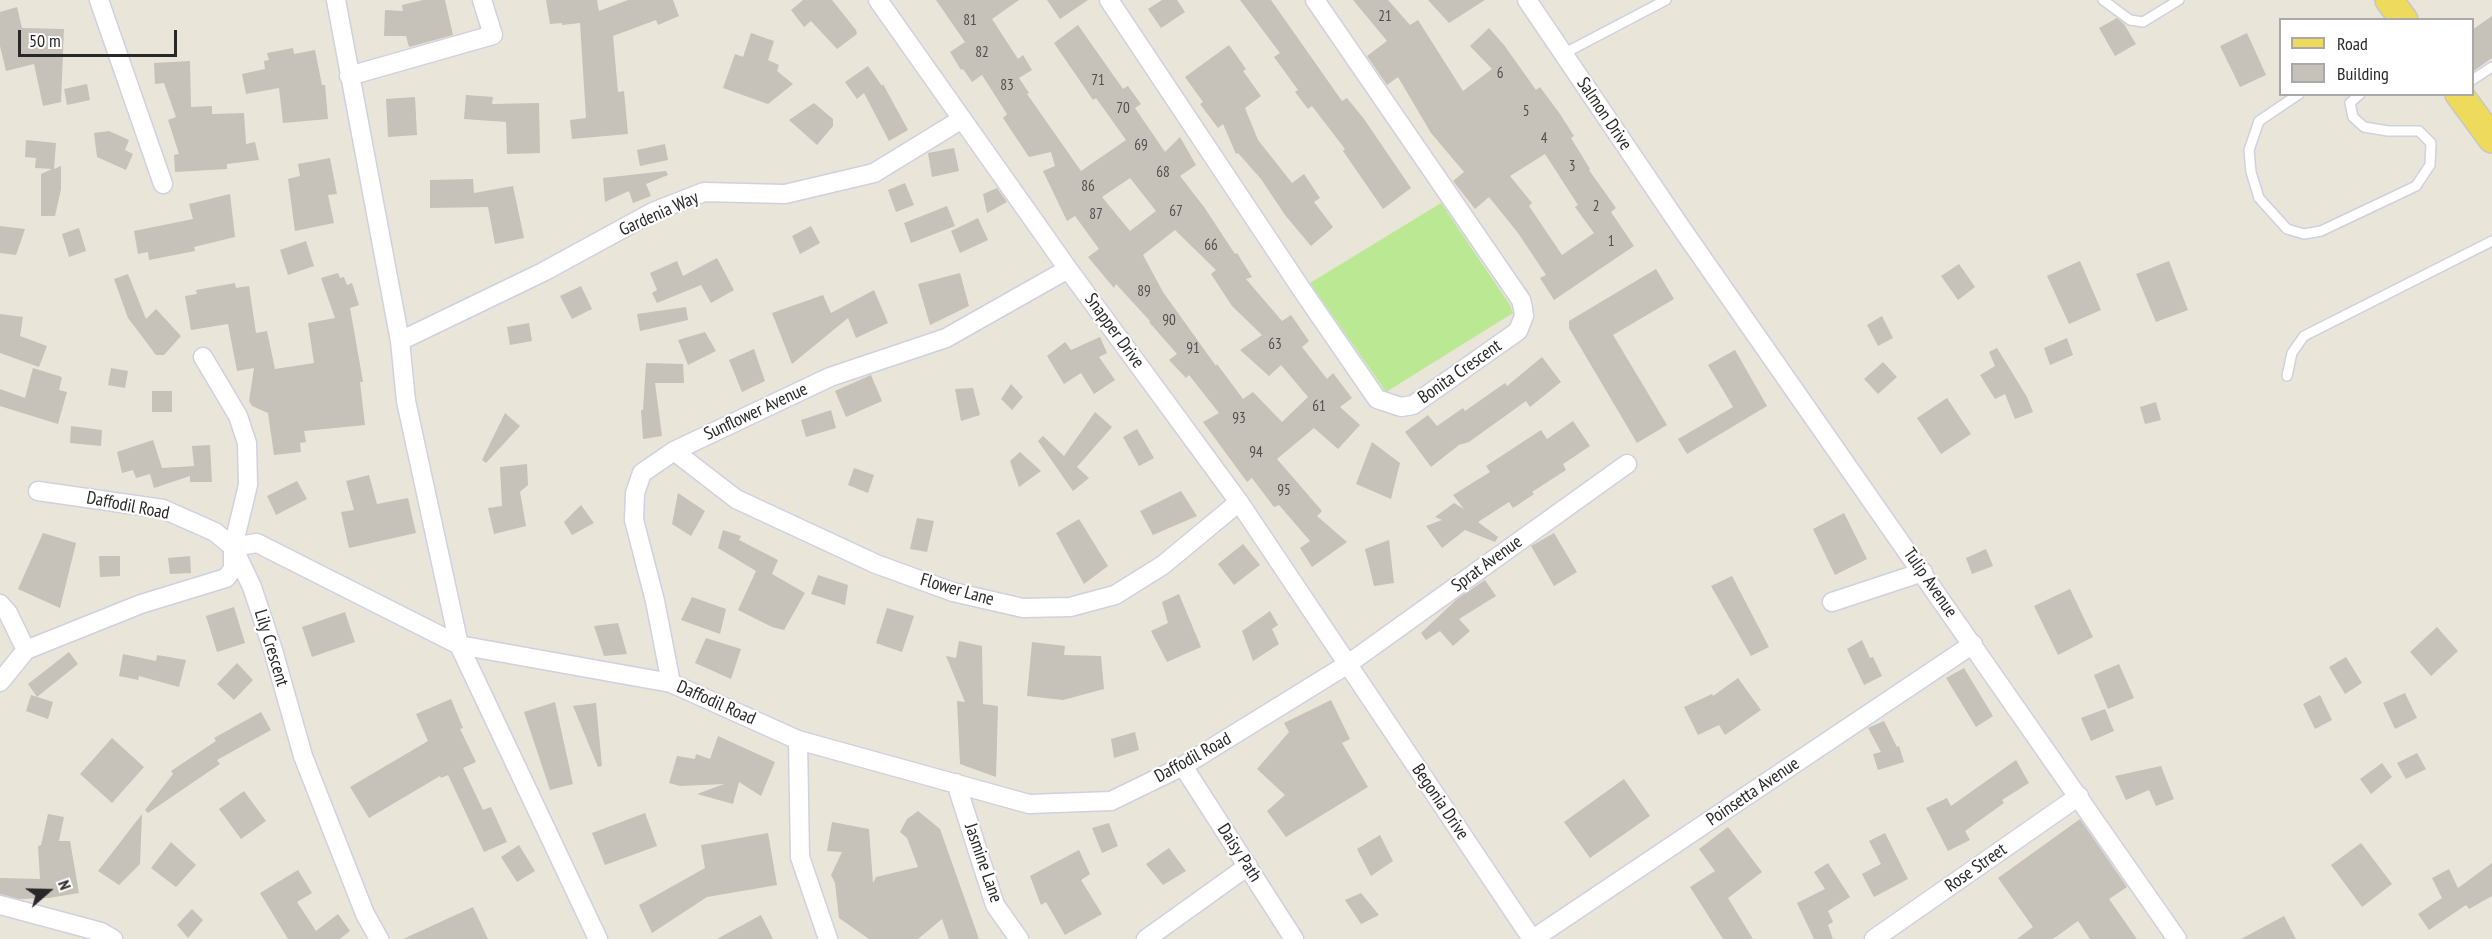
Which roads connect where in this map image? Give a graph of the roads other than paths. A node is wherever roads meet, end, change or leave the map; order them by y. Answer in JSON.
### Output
{"nodes":[{"id":1,"x":99,"y":0,"type":"edge"},
{"id":2,"x":336,"y":0,"type":"edge"},
{"id":3,"x":482,"y":0,"type":"edge"},
{"id":4,"x":878,"y":0,"type":"edge"},
{"id":5,"x":1109,"y":0,"type":"edge"},
{"id":6,"x":1316,"y":0,"type":"edge"},
{"id":7,"x":1527,"y":0,"type":"edge"},
{"id":8,"x":1666,"y":0,"type":"edge"},
{"id":9,"x":2103,"y":0,"type":"edge"},
{"id":10,"x":2179,"y":0,"type":"edge"},
{"id":11,"x":2390,"y":0,"type":"edge"},
{"id":12,"x":2403,"y":18,"type":"edge"},
{"id":13,"x":1563,"y":54,"type":"junction"},
{"id":14,"x":2492,"y":67,"type":"edge"},
{"id":15,"x":349,"y":76,"type":"junction"},
{"id":16,"x":2474,"y":79,"type":"edge"},
{"id":17,"x":2296,"y":96,"type":"edge"},
{"id":18,"x":2358,"y":96,"type":"edge"},
{"id":19,"x":2460,"y":96,"type":"edge"},
{"id":20,"x":962,"y":119,"type":"junction"},
{"id":21,"x":2492,"y":139,"type":"edge"},
{"id":22,"x":163,"y":184,"type":"dead end"},
{"id":23,"x":1682,"y":229,"type":"joint"},
{"id":24,"x":2492,"y":241,"type":"edge"},
{"id":25,"x":1068,"y":269,"type":"junction"},
{"id":26,"x":400,"y":342,"type":"junction"},
{"id":27,"x":203,"y":357,"type":"dead end"},
{"id":28,"x":2287,"y":376,"type":"dead end"},
{"id":29,"x":674,"y":451,"type":"junction"},
{"id":30,"x":1627,"y":464,"type":"dead end"},
{"id":31,"x":38,"y":491,"type":"dead end"},
{"id":32,"x":1239,"y":502,"type":"junction"},
{"id":33,"x":233,"y":547,"type":"junction"},
{"id":34,"x":1923,"y":572,"type":"junction"},
{"id":35,"x":1832,"y":602,"type":"dead end"},
{"id":36,"x":0,"y":604,"type":"edge"},
{"id":37,"x":1973,"y":644,"type":"junction"},
{"id":38,"x":459,"y":645,"type":"junction"},
{"id":39,"x":26,"y":650,"type":"junction"},
{"id":40,"x":1348,"y":664,"type":"junction"},
{"id":41,"x":0,"y":682,"type":"edge"},
{"id":42,"x":671,"y":683,"type":"junction"},
{"id":43,"x":798,"y":740,"type":"junction"},
{"id":44,"x":1183,"y":766,"type":"junction"},
{"id":45,"x":956,"y":783,"type":"junction"},
{"id":46,"x":2079,"y":796,"type":"junction"},
{"id":47,"x":1248,"y":867,"type":"junction"},
{"id":48,"x":0,"y":905,"type":"edge"},
{"id":49,"x":113,"y":939,"type":"edge"},
{"id":50,"x":380,"y":939,"type":"edge"},
{"id":51,"x":598,"y":939,"type":"edge"},
{"id":52,"x":828,"y":939,"type":"edge"},
{"id":53,"x":1019,"y":939,"type":"edge"},
{"id":54,"x":1146,"y":939,"type":"edge"},
{"id":55,"x":1294,"y":939,"type":"edge"},
{"id":56,"x":1532,"y":939,"type":"edge"},
{"id":57,"x":1874,"y":939,"type":"edge"},
{"id":58,"x":2177,"y":939,"type":"edge"}],
"edges":[{"from":1,"to":22,"type":"street"},
{"from":2,"to":15,"type":"street"},
{"from":3,"to":15,"type":"street"},
{"from":4,"to":20,"type":"street","name":"Snapper Drive"},
{"from":5,"to":6,"type":"street","name":"Bonita Crescent"},
{"from":7,"to":13,"type":"street","name":"Salmon Drive"},
{"from":8,"to":13,"type":"lane"},
{"from":9,"to":10,"type":"lane"},
{"from":11,"to":12,"type":"main road"},
{"from":13,"to":23,"type":"street","name":"Salmon Drive"},
{"from":14,"to":16,"type":"lane"},
{"from":15,"to":26,"type":"street"},
{"from":17,"to":18,"type":"lane"},
{"from":19,"to":21,"type":"main road"},
{"from":20,"to":25,"type":"street","name":"Snapper Drive"},
{"from":20,"to":26,"type":"street","name":"Gardenia Way"},
{"from":23,"to":34,"type":"street","name":"Tulip Avenue"},
{"from":24,"to":28,"type":"lane"},
{"from":25,"to":29,"type":"street","name":"Sunflower Avenue"},
{"from":25,"to":32,"type":"street","name":"Snapper Drive"},
{"from":26,"to":38,"type":"street"},
{"from":27,"to":33,"type":"street"},
{"from":29,"to":32,"type":"street","name":"Flower Lane"},
{"from":29,"to":42,"type":"street","name":"Sunflower Avenue"},
{"from":30,"to":40,"type":"street","name":"Sprat Avenue"},
{"from":31,"to":33,"type":"street","name":"Daffodil Road"},
{"from":32,"to":40,"type":"street","name":"Snapper Drive"},
{"from":33,"to":38,"type":"street","name":"Daffodil Road"},
{"from":33,"to":39,"type":"street"},
{"from":33,"to":50,"type":"street","name":"Lily Crescent"},
{"from":34,"to":35,"type":"street"},
{"from":34,"to":37,"type":"street","name":"Tulip Avenue"},
{"from":36,"to":39,"type":"street"},
{"from":37,"to":46,"type":"street","name":"Tulip Avenue"},
{"from":37,"to":56,"type":"street","name":"Poinsetta Avenue"},
{"from":38,"to":42,"type":"street","name":"Daffodil Road"},
{"from":38,"to":51,"type":"street"},
{"from":39,"to":41,"type":"street"},
{"from":40,"to":44,"type":"street","name":"Daffodil Road"},
{"from":40,"to":56,"type":"street","name":"Begonia Drive"},
{"from":42,"to":43,"type":"street","name":"Daffodil Road"},
{"from":43,"to":45,"type":"street","name":"Daffodil Road"},
{"from":43,"to":52,"type":"street"},
{"from":44,"to":45,"type":"street","name":"Daffodil Road"},
{"from":44,"to":47,"type":"street","name":"Daisy Path"},
{"from":45,"to":53,"type":"street","name":"Jasmine Lane"},
{"from":46,"to":57,"type":"street","name":"Rose Street"},
{"from":46,"to":58,"type":"street","name":"Tulip Avenue"},
{"from":47,"to":54,"type":"street"},
{"from":47,"to":55,"type":"street","name":"Daisy Path"},
{"from":48,"to":49,"type":"street"}]}
